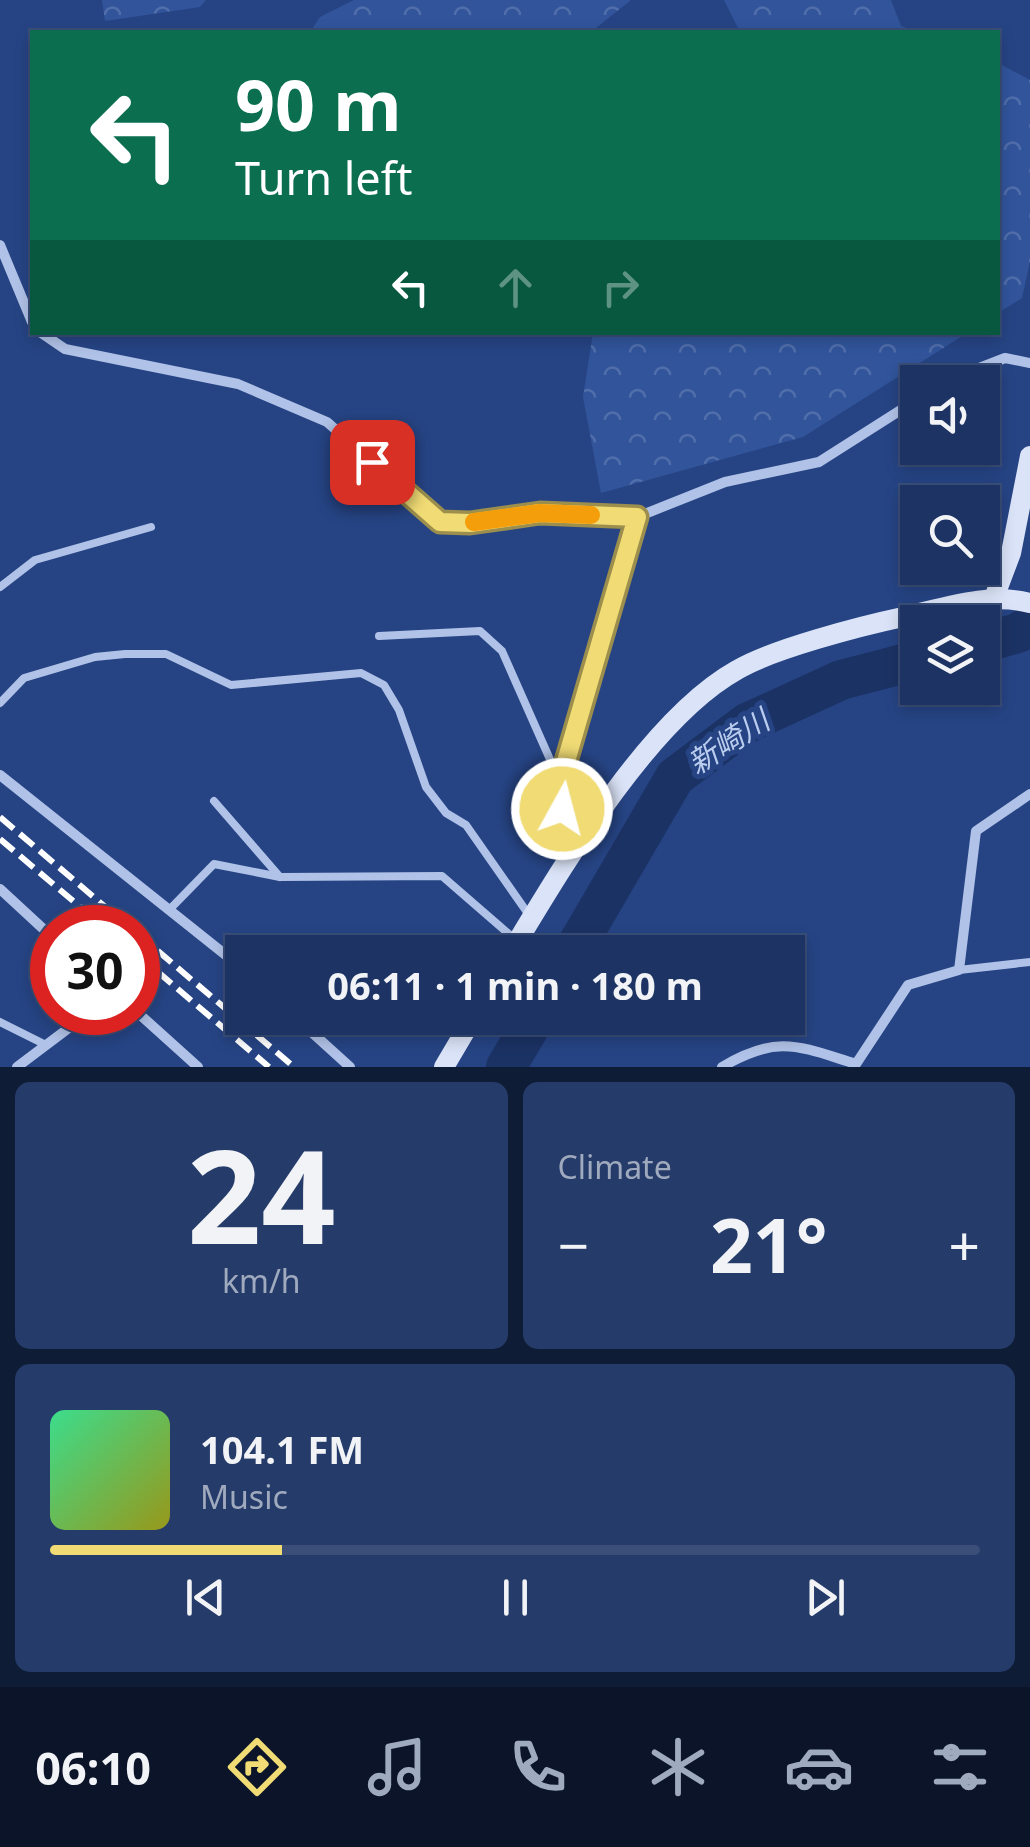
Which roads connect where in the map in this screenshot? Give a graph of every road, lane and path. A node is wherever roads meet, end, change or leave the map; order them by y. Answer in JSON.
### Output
{"nodes":[{"id":1,"x":0,"y":245,"type":"edge"},
{"id":2,"x":30,"y":317,"type":"edge"},
{"id":3,"x":44,"y":335,"type":"edge"},
{"id":4,"x":1030,"y":364,"type":"edge"},
{"id":5,"x":987,"y":365,"type":"edge"},
{"id":6,"x":900,"y":410,"type":"edge"},
{"id":7,"x":1030,"y":456,"type":"edge"},
{"id":8,"x":637,"y":517,"type":"junction"},
{"id":9,"x":152,"y":527,"type":"dead end"},
{"id":10,"x":1021,"y":553,"type":"edge"},
{"id":11,"x":0,"y":587,"type":"edge"},
{"id":12,"x":994,"y":598,"type":"junction"},
{"id":13,"x":1028,"y":602,"type":"edge"},
{"id":14,"x":379,"y":636,"type":"dead end"},
{"id":15,"x":0,"y":703,"type":"edge"},
{"id":16,"x":0,"y":775,"type":"edge"},
{"id":17,"x":560,"y":782,"type":"junction"},
{"id":18,"x":1030,"y":794,"type":"edge"},
{"id":19,"x":214,"y":801,"type":"dead end"},
{"id":20,"x":579,"y":839,"type":"junction"},
{"id":21,"x":280,"y":876,"type":"junction"},
{"id":22,"x":0,"y":889,"type":"edge"},
{"id":23,"x":171,"y":908,"type":"junction"},
{"id":24,"x":30,"y":916,"type":"edge"},
{"id":25,"x":531,"y":917,"type":"junction"},
{"id":26,"x":503,"y":935,"type":"edge"},
{"id":27,"x":521,"y":935,"type":"edge"},
{"id":28,"x":225,"y":954,"type":"edge"},
{"id":29,"x":1030,"y":962,"type":"edge"},
{"id":30,"x":959,"y":970,"type":"junction"},
{"id":31,"x":0,"y":1022,"type":"edge"},
{"id":32,"x":160,"y":1033,"type":"edge"},
{"id":33,"x":57,"y":1035,"type":"edge"},
{"id":34,"x":315,"y":1035,"type":"edge"},
{"id":35,"x":463,"y":1035,"type":"edge"},
{"id":36,"x":44,"y":1044,"type":"junction"},
{"id":37,"x":858,"y":1065,"type":"edge"},
{"id":38,"x":17,"y":1067,"type":"edge"},
{"id":39,"x":198,"y":1067,"type":"edge"},
{"id":40,"x":350,"y":1067,"type":"edge"},
{"id":41,"x":444,"y":1067,"type":"edge"},
{"id":42,"x":722,"y":1067,"type":"edge"}],
"edges":[{"from":1,"to":2,"type":"street"},
{"from":3,"to":8,"type":"street"},
{"from":4,"to":5,"type":"street"},
{"from":6,"to":8,"type":"street"},
{"from":7,"to":10,"type":"street"},
{"from":8,"to":17,"type":"street"},
{"from":9,"to":11,"type":"lane"},
{"from":10,"to":12,"type":"street"},
{"from":12,"to":13,"type":"street"},
{"from":12,"to":20,"type":"street"},
{"from":14,"to":17,"type":"lane"},
{"from":15,"to":25,"type":"lane"},
{"from":16,"to":23,"type":"street"},
{"from":17,"to":20,"type":"street"},
{"from":18,"to":30,"type":"street"},
{"from":19,"to":21,"type":"lane"},
{"from":20,"to":25,"type":"street"},
{"from":21,"to":23,"type":"lane"},
{"from":21,"to":26,"type":"lane"},
{"from":22,"to":24,"type":"street"},
{"from":23,"to":28,"type":"street"},
{"from":25,"to":27,"type":"street"},
{"from":29,"to":30,"type":"lane"},
{"from":30,"to":37,"type":"street"},
{"from":31,"to":36,"type":"lane"},
{"from":32,"to":39,"type":"street"},
{"from":33,"to":36,"type":"street"},
{"from":34,"to":40,"type":"street"},
{"from":35,"to":41,"type":"street"},
{"from":36,"to":38,"type":"street"},
{"from":37,"to":42,"type":"street"}]}
